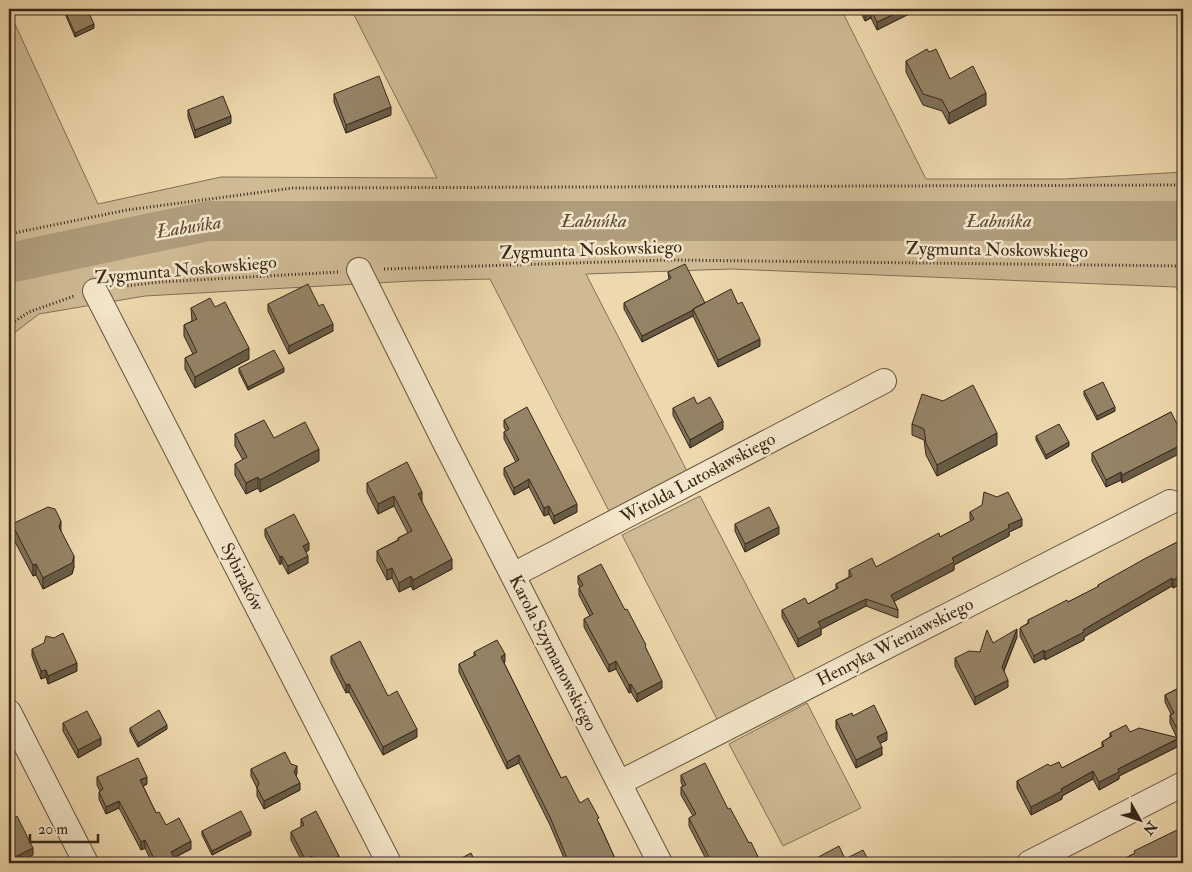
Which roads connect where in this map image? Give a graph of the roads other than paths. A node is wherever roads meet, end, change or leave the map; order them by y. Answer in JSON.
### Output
{"nodes":[{"id":1,"x":359,"y":270,"type":"road end"},
{"id":2,"x":95,"y":291,"type":"road end"},
{"id":3,"x":884,"y":381,"type":"dead end"},
{"id":4,"x":1170,"y":502,"type":"dead end"},
{"id":5,"x":513,"y":575,"type":"junction"},
{"id":6,"x":9,"y":712,"type":"edge"},
{"id":7,"x":619,"y":783,"type":"junction"},
{"id":8,"x":1183,"y":784,"type":"edge"},
{"id":9,"x":86,"y":863,"type":"edge"},
{"id":10,"x":389,"y":863,"type":"edge"},
{"id":11,"x":660,"y":863,"type":"edge"},
{"id":12,"x":1029,"y":863,"type":"edge"}],
"edges":[{"from":1,"to":5,"type":"street","name":"Karola Szymanowskiego"},
{"from":2,"to":10,"type":"street","name":"Sybiraków"},
{"from":3,"to":5,"type":"street","name":"Witolda Lutosławskiego"},
{"from":4,"to":7,"type":"street","name":"Henryka Wieniawskiego"},
{"from":5,"to":7,"type":"street","name":"Karola Szymanowskiego"},
{"from":6,"to":9,"type":"street"},
{"from":7,"to":11,"type":"street","name":"Karola Szymanowskiego"},
{"from":8,"to":12,"type":"street"}]}
